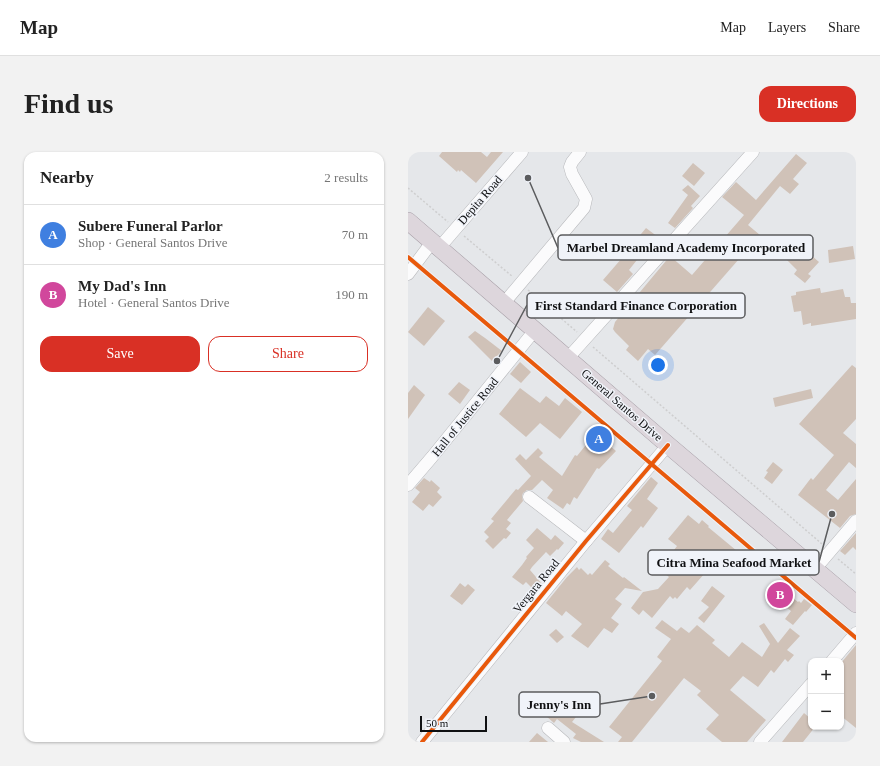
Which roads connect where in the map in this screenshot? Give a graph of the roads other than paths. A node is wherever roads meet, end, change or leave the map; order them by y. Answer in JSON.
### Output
{"nodes":[{"id":1,"x":522,"y":152,"type":"edge"},
{"id":2,"x":580,"y":152,"type":"edge"},
{"id":3,"x":753,"y":152,"type":"edge"},
{"id":4,"x":408,"y":221,"type":"edge"},
{"id":5,"x":435,"y":245,"type":"junction"},
{"id":6,"x":408,"y":274,"type":"edge"},
{"id":7,"x":504,"y":304,"type":"junction"},
{"id":8,"x":535,"y":330,"type":"junction"},
{"id":9,"x":568,"y":358,"type":"junction"},
{"id":10,"x":668,"y":445,"type":"junction"},
{"id":11,"x":408,"y":484,"type":"edge"},
{"id":12,"x":529,"y":496,"type":"dead end"},
{"id":13,"x":856,"y":521,"type":"edge"},
{"id":14,"x":586,"y":541,"type":"junction"},
{"id":15,"x":815,"y":569,"type":"junction"},
{"id":16,"x":856,"y":604,"type":"edge"},
{"id":17,"x":856,"y":633,"type":"edge"},
{"id":18,"x":835,"y":658,"type":"edge"},
{"id":19,"x":808,"y":687,"type":"edge"},
{"id":20,"x":548,"y":728,"type":"dead end"},
{"id":21,"x":422,"y":742,"type":"edge"},
{"id":22,"x":564,"y":742,"type":"edge"},
{"id":23,"x":760,"y":742,"type":"edge"}],
"edges":[{"from":1,"to":5,"type":"street","name":"Depita Road"},
{"from":2,"to":7,"type":"street"},
{"from":3,"to":9,"type":"street"},
{"from":4,"to":5,"type":"highway","name":"General Santos Drive"},
{"from":5,"to":6,"type":"street","name":"Depita Road"},
{"from":5,"to":7,"type":"highway","name":"General Santos Drive"},
{"from":7,"to":8,"type":"highway","name":"General Santos Drive"},
{"from":8,"to":9,"type":"highway","name":"General Santos Drive"},
{"from":8,"to":11,"type":"street","name":"Hall of Justice Road"},
{"from":9,"to":10,"type":"highway","name":"General Santos Drive"},
{"from":10,"to":14,"type":"street","name":"Vergara Road"},
{"from":10,"to":15,"type":"highway","name":"General Santos Drive"},
{"from":12,"to":14,"type":"street"},
{"from":13,"to":15,"type":"street"},
{"from":14,"to":21,"type":"street","name":"Vergara Road"},
{"from":15,"to":16,"type":"highway","name":"General Santos Drive"},
{"from":17,"to":18,"type":"street"},
{"from":19,"to":23,"type":"street"},
{"from":20,"to":22,"type":"street"}]}
